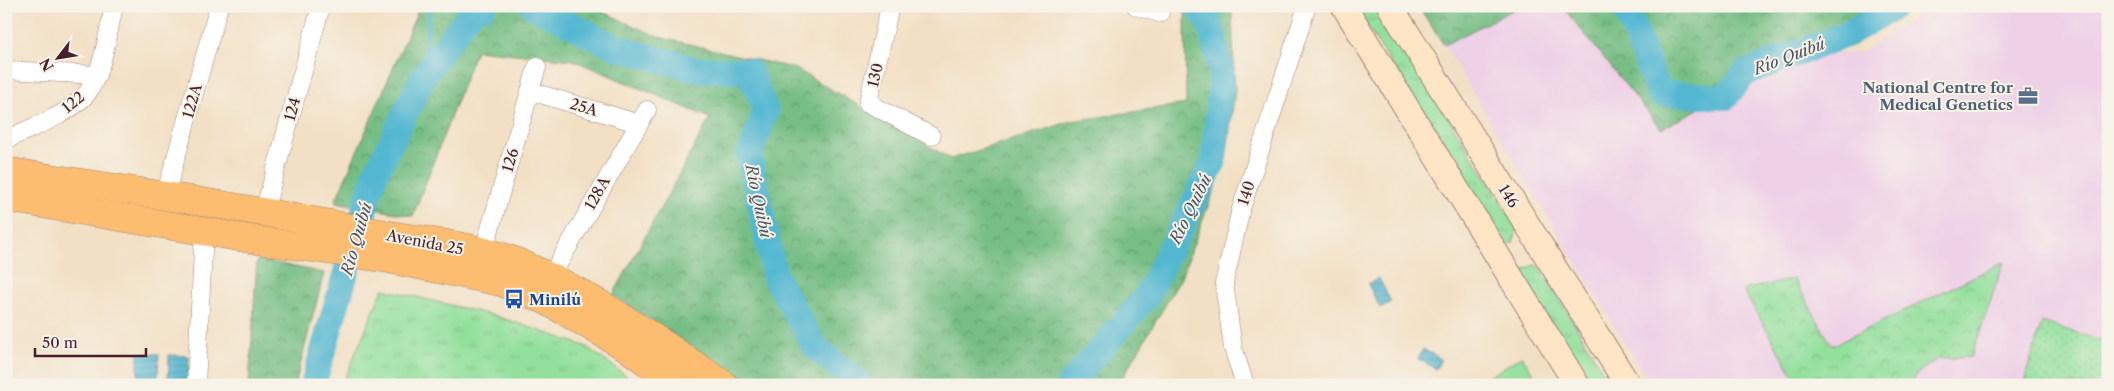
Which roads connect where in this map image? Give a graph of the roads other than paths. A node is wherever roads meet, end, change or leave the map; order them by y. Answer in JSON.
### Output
{"nodes":[{"id":1,"x":114,"y":6,"type":"edge"},
{"id":2,"x":220,"y":6,"type":"edge"},
{"id":3,"x":320,"y":6,"type":"edge"},
{"id":4,"x":890,"y":6,"type":"edge"},
{"id":5,"x":1136,"y":6,"type":"edge"},
{"id":6,"x":1307,"y":6,"type":"edge"},
{"id":7,"x":1344,"y":6,"type":"edge"},
{"id":8,"x":1390,"y":6,"type":"edge"},
{"id":9,"x":1160,"y":13,"type":"dead end"},
{"id":10,"x":537,"y":67,"type":"dead end"},
{"id":11,"x":6,"y":70,"type":"edge"},
{"id":12,"x":97,"y":75,"type":"junction"},
{"id":13,"x":530,"y":91,"type":"junction"},
{"id":14,"x":642,"y":117,"type":"joint"},
{"id":15,"x":931,"y":136,"type":"dead end"},
{"id":16,"x":6,"y":140,"type":"edge"},
{"id":17,"x":6,"y":171,"type":"edge"},
{"id":18,"x":165,"y":196,"type":"junction"},
{"id":19,"x":6,"y":198,"type":"edge"},
{"id":20,"x":264,"y":212,"type":"junction"},
{"id":21,"x":204,"y":231,"type":"junction"},
{"id":22,"x":1538,"y":242,"type":"junction"},
{"id":23,"x":392,"y":248,"type":"junction"},
{"id":24,"x":483,"y":253,"type":"junction"},
{"id":25,"x":1505,"y":264,"type":"junction"},
{"id":26,"x":550,"y":278,"type":"junction"},
{"id":27,"x":196,"y":385,"type":"edge"},
{"id":28,"x":678,"y":385,"type":"edge"},
{"id":29,"x":724,"y":385,"type":"edge"},
{"id":30,"x":1244,"y":385,"type":"edge"},
{"id":31,"x":1577,"y":385,"type":"edge"},
{"id":32,"x":1628,"y":385,"type":"edge"}],
"edges":[{"from":1,"to":12,"type":"street","name":"122"},
{"from":2,"to":18,"type":"street","name":"122A"},
{"from":3,"to":20,"type":"street","name":"124"},
{"from":4,"to":15,"type":"street","name":"130"},
{"from":5,"to":9,"type":"street"},
{"from":6,"to":30,"type":"street","name":"140"},
{"from":7,"to":25,"type":"street"},
{"from":8,"to":22,"type":"street","name":"146"},
{"from":10,"to":13,"type":"street","name":"126"},
{"from":11,"to":12,"type":"street"},
{"from":12,"to":16,"type":"street","name":"122"},
{"from":13,"to":14,"type":"street","name":"25A"},
{"from":13,"to":24,"type":"street","name":"126"},
{"from":14,"to":26,"type":"street","name":"128A"},
{"from":17,"to":18,"type":"main road","name":"Avenida 25"},
{"from":18,"to":20,"type":"main road","name":"Avenida 25"},
{"from":19,"to":21,"type":"main road","name":"Avenida 25"},
{"from":20,"to":23,"type":"main road","name":"Avenida 25"},
{"from":21,"to":23,"type":"main road","name":"Avenida 25"},
{"from":21,"to":27,"type":"street"},
{"from":22,"to":25,"type":"street"},
{"from":22,"to":32,"type":"street","name":"146"},
{"from":23,"to":24,"type":"main road","name":"Avenida 25"},
{"from":23,"to":28,"type":"main road","name":"Avenida 25"},
{"from":24,"to":26,"type":"main road","name":"Avenida 25"},
{"from":25,"to":31,"type":"street"},
{"from":26,"to":29,"type":"main road","name":"Avenida 25"}]}
